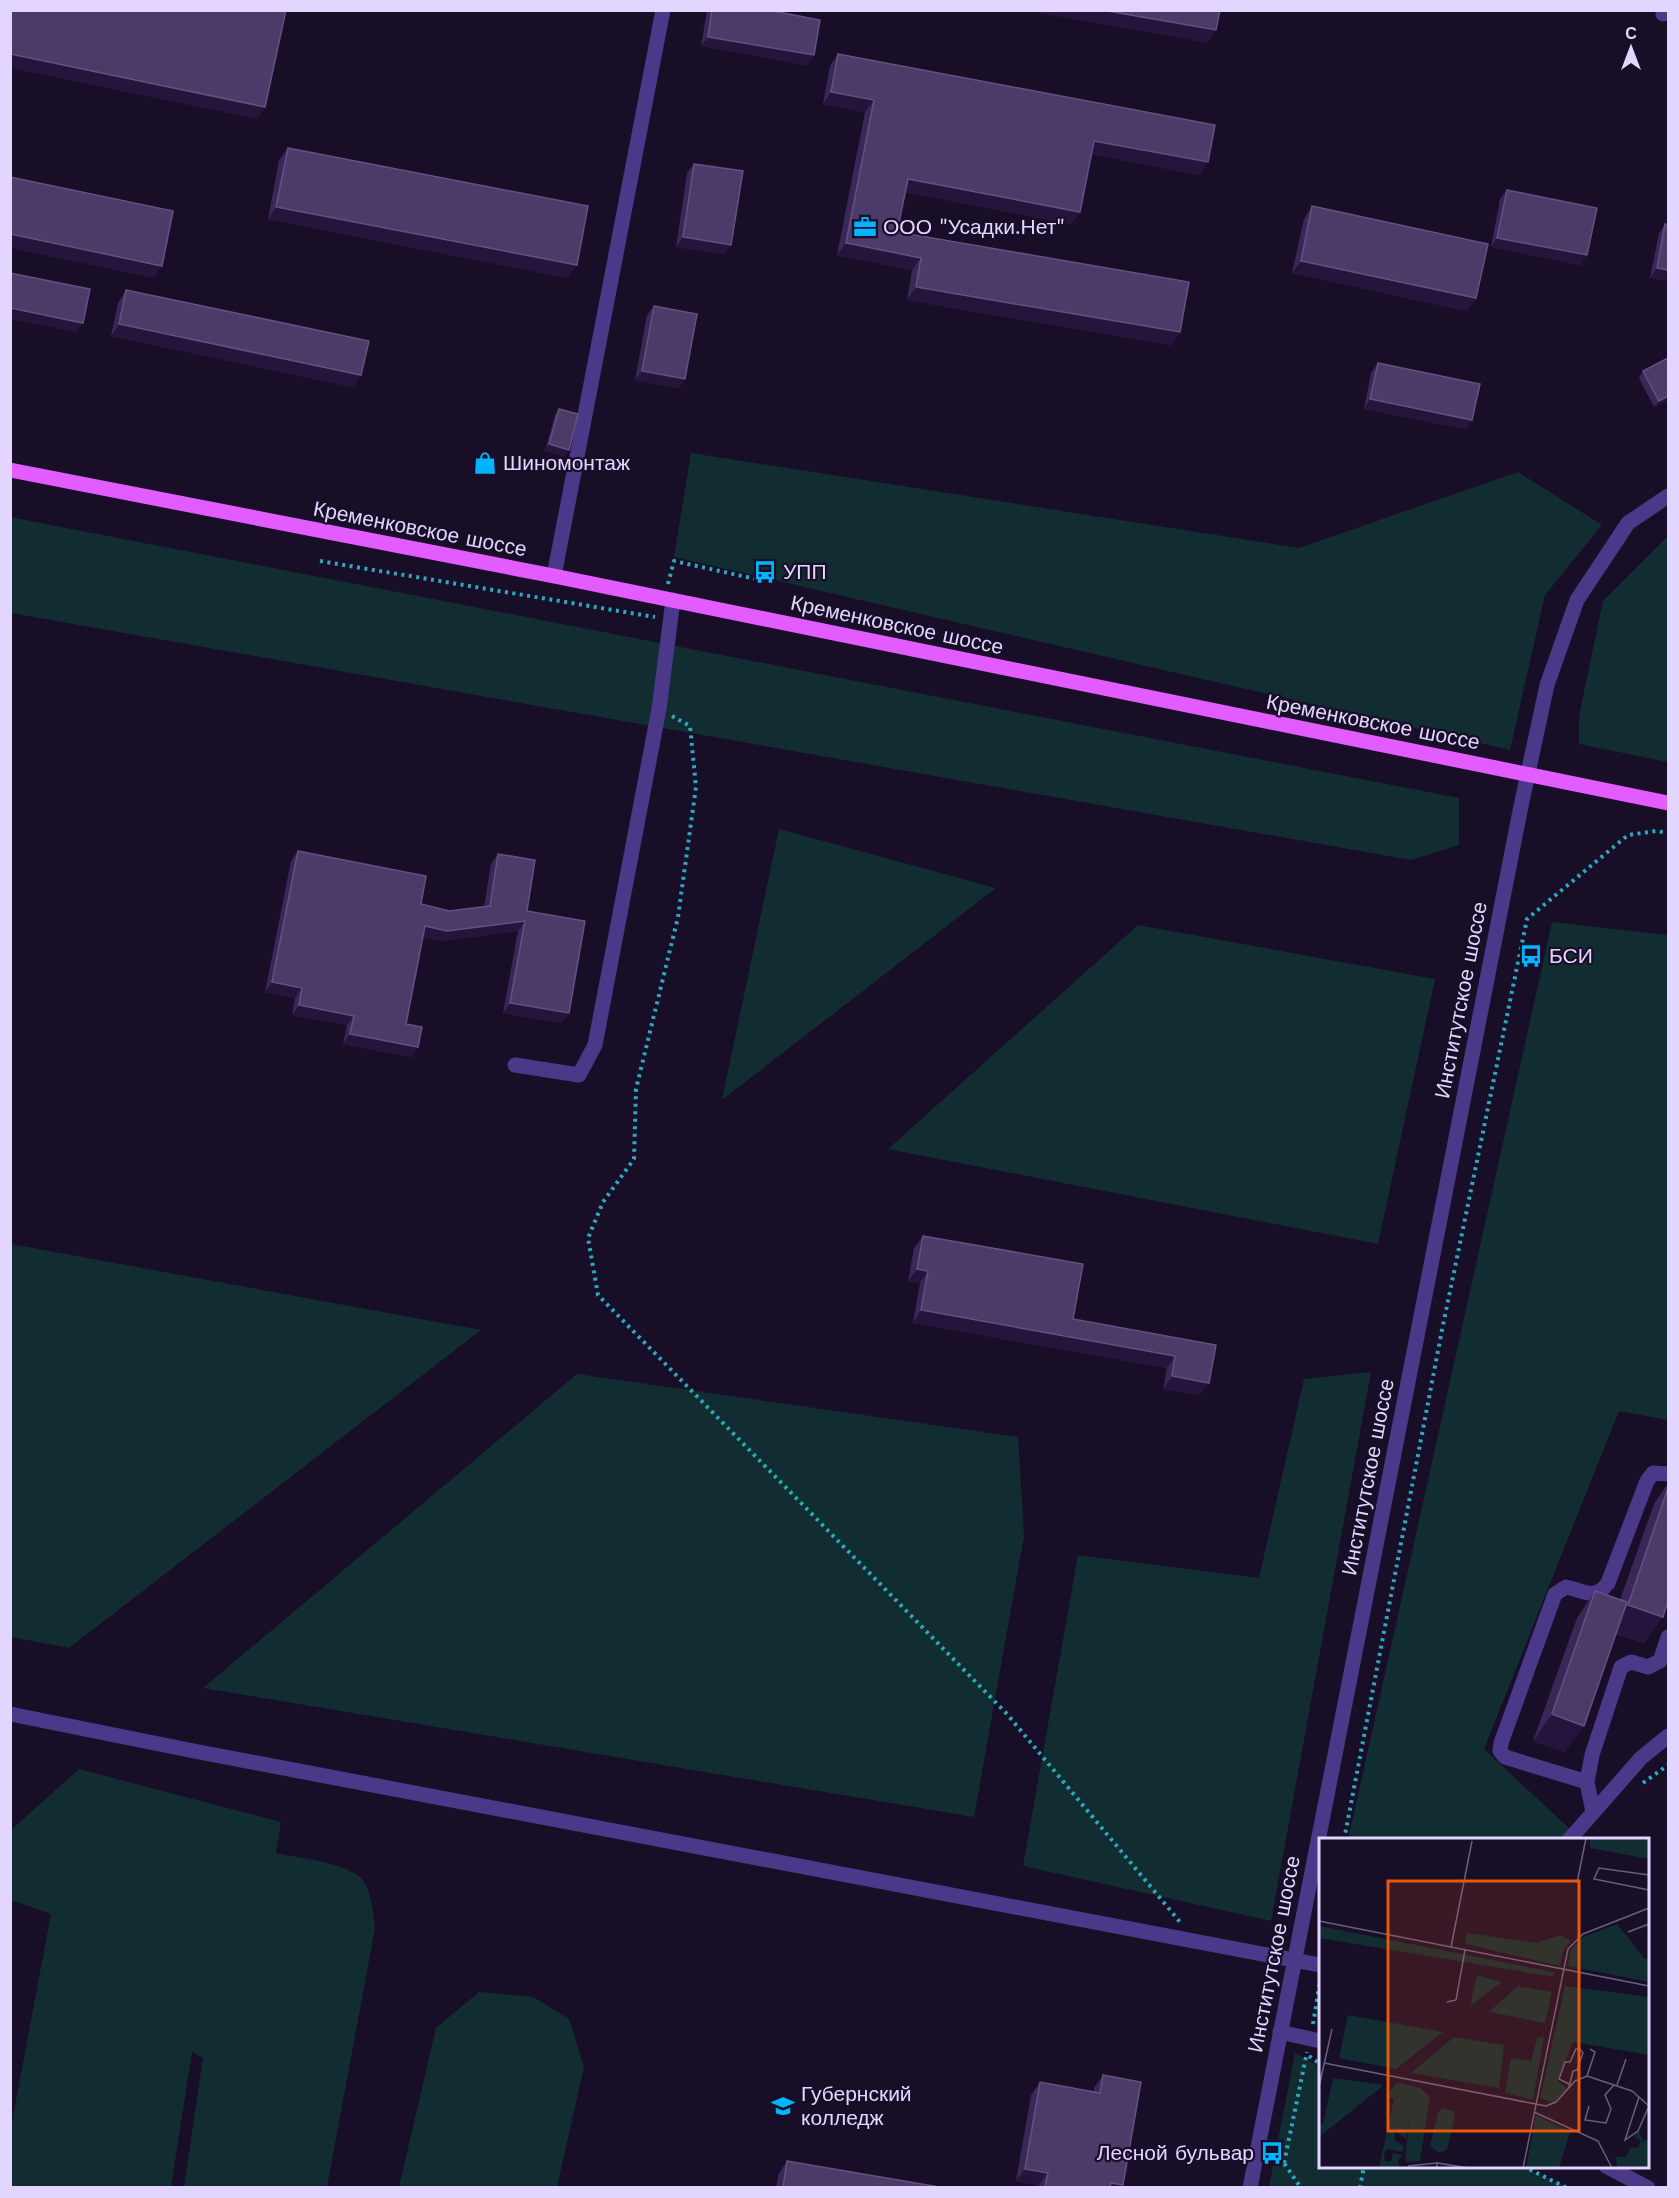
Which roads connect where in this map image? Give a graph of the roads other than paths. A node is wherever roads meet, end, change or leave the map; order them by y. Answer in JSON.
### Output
{"nodes":[{"id":1,"x":663,"y":10,"type":"edge"},
{"id":2,"x":10,"y":470,"type":"edge"},
{"id":3,"x":1668,"y":496,"type":"edge"},
{"id":4,"x":555,"y":576,"type":"junction"},
{"id":5,"x":669,"y":600,"type":"junction"},
{"id":6,"x":1527,"y":774,"type":"junction"},
{"id":7,"x":1668,"y":803,"type":"edge"},
{"id":8,"x":515,"y":1065,"type":"dead end"},
{"id":9,"x":1668,"y":1474,"type":"edge"},
{"id":10,"x":1668,"y":1637,"type":"edge"},
{"id":11,"x":10,"y":1714,"type":"edge"},
{"id":12,"x":1668,"y":1737,"type":"edge"},
{"id":13,"x":1587,"y":1782,"type":"junction"},
{"id":14,"x":1593,"y":1812,"type":"junction"},
{"id":15,"x":1570,"y":1838,"type":"edge"},
{"id":16,"x":1294,"y":1959,"type":"junction"},
{"id":17,"x":1319,"y":1965,"type":"edge"},
{"id":18,"x":1280,"y":2032,"type":"junction"},
{"id":19,"x":1313,"y":2039,"type":"edge"},
{"id":20,"x":1610,"y":2168,"type":"edge"},
{"id":21,"x":1250,"y":2187,"type":"edge"},
{"id":22,"x":1648,"y":2187,"type":"edge"}],
"edges":[{"from":1,"to":4,"type":"street"},
{"from":2,"to":4,"type":"main road","name":"Кременковское шоссе"},
{"from":3,"to":6,"type":"street","name":"Институтское шоссе"},
{"from":4,"to":5,"type":"main road","name":"Кременковское шоссе"},
{"from":5,"to":6,"type":"main road","name":"Кременковское шоссе"},
{"from":5,"to":8,"type":"street"},
{"from":6,"to":7,"type":"main road","name":"Кременковское шоссе"},
{"from":6,"to":16,"type":"street","name":"Институтское шоссе"},
{"from":9,"to":13,"type":"street"},
{"from":10,"to":13,"type":"street"},
{"from":11,"to":16,"type":"street"},
{"from":12,"to":14,"type":"street"},
{"from":13,"to":14,"type":"street"},
{"from":14,"to":15,"type":"street"},
{"from":16,"to":17,"type":"street"},
{"from":16,"to":18,"type":"street","name":"Институтское шоссе"},
{"from":18,"to":19,"type":"street"},
{"from":18,"to":21,"type":"street","name":"Институтское шоссе"},
{"from":20,"to":22,"type":"street"}]}
